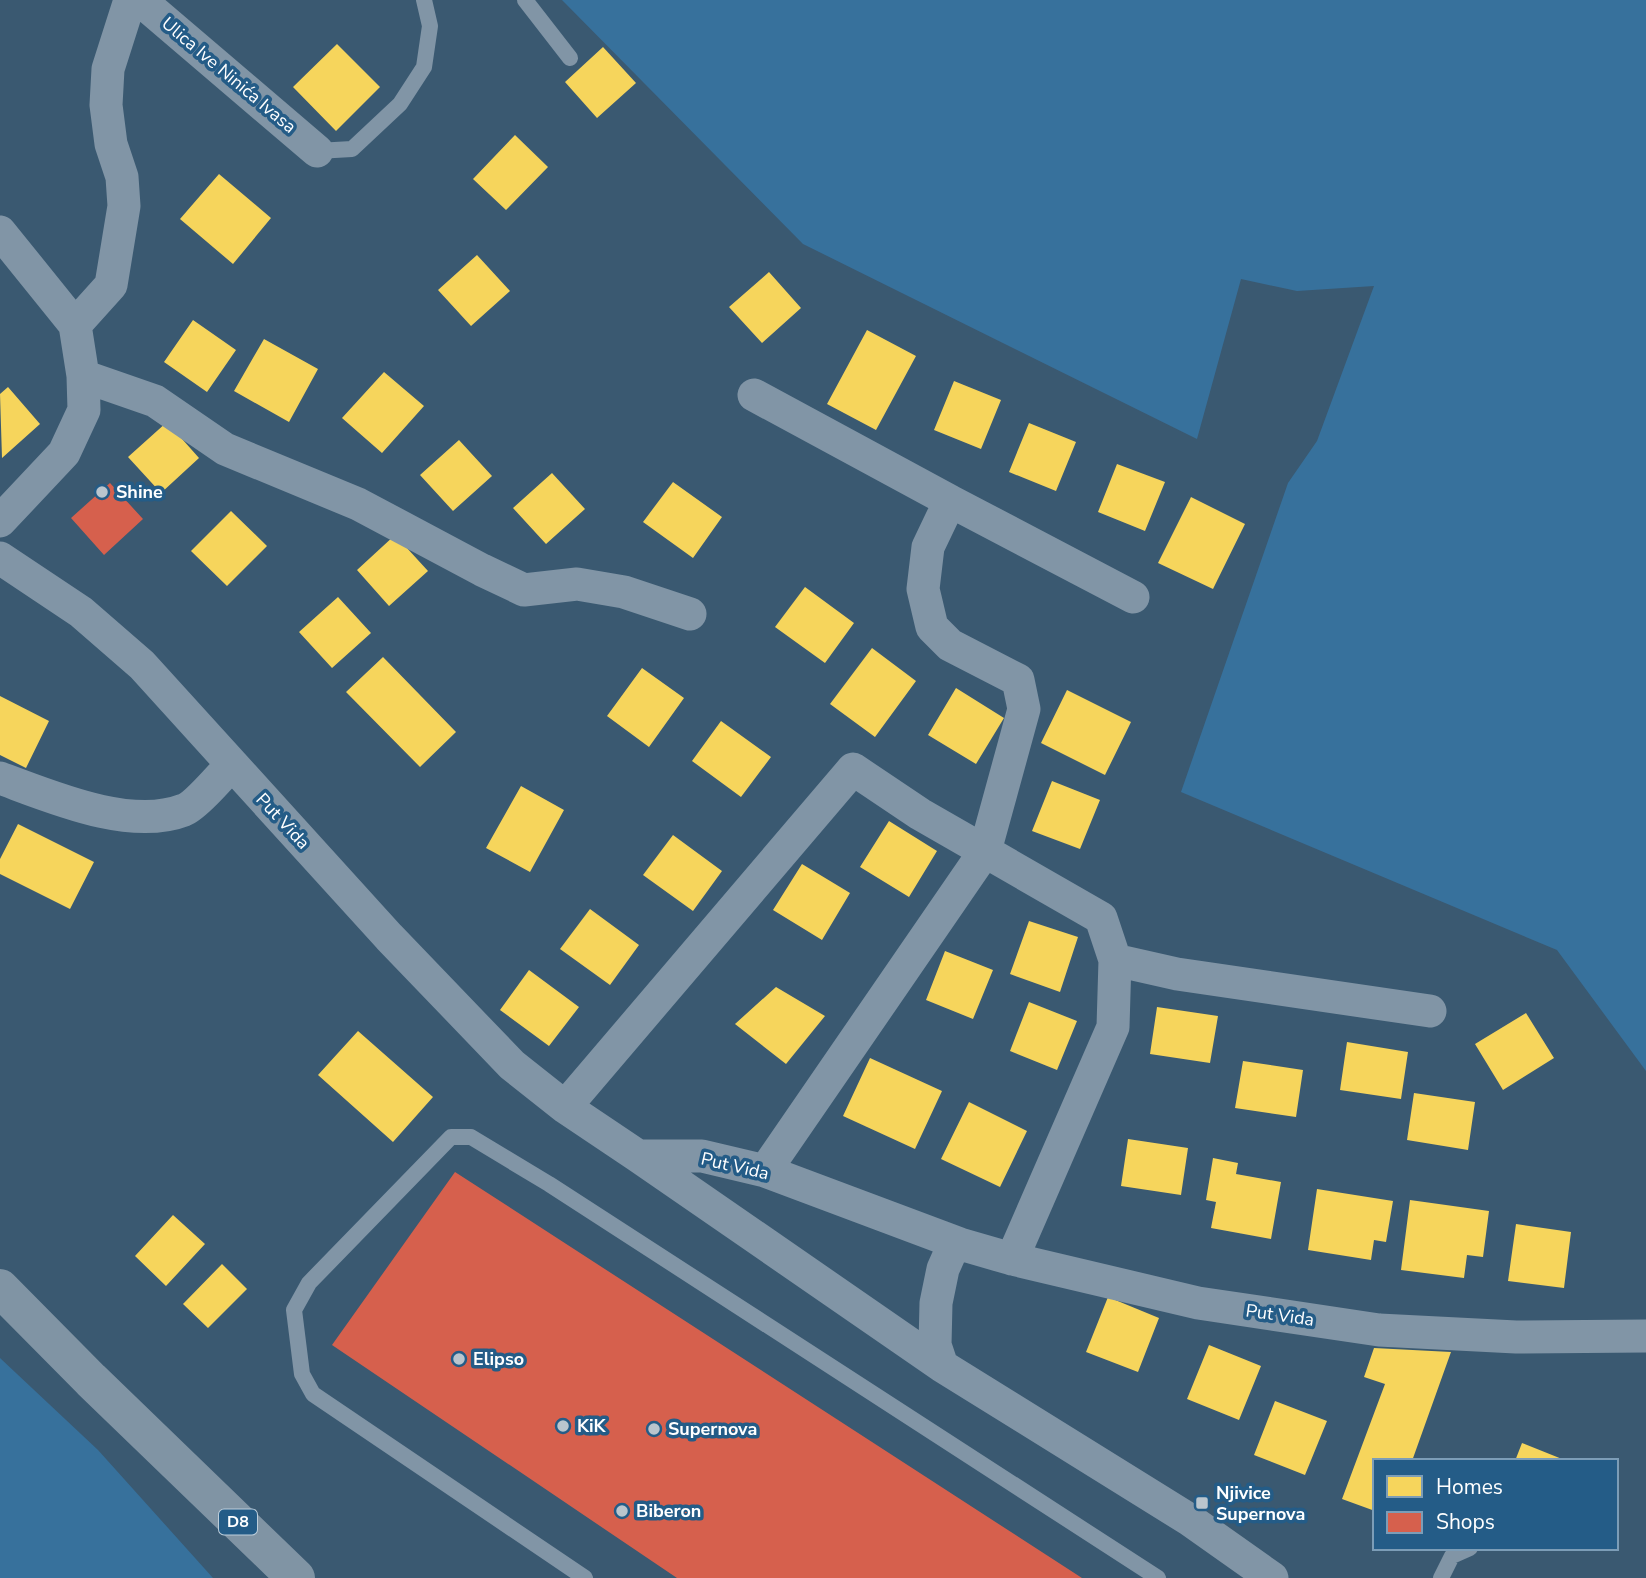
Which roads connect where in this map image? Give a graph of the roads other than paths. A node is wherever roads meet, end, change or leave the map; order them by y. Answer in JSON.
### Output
{"nodes":[{"id":1,"x":130,"y":0,"type":"edge"},
{"id":2,"x":140,"y":0,"type":"edge"},
{"id":3,"x":424,"y":0,"type":"edge"},
{"id":4,"x":525,"y":0,"type":"edge"},
{"id":5,"x":570,"y":58,"type":"dead end"},
{"id":6,"x":317,"y":151,"type":"joint"},
{"id":7,"x":0,"y":232,"type":"edge"},
{"id":8,"x":75,"y":325,"type":"junction"},
{"id":9,"x":83,"y":376,"type":"junction"},
{"id":10,"x":754,"y":395,"type":"dead end"},
{"id":11,"x":950,"y":501,"type":"junction"},
{"id":12,"x":0,"y":521,"type":"edge"},
{"id":13,"x":0,"y":558,"type":"edge"},
{"id":14,"x":1133,"y":597,"type":"dead end"},
{"id":15,"x":690,"y":614,"type":"dead end"},
{"id":16,"x":231,"y":765,"type":"junction"},
{"id":17,"x":0,"y":778,"type":"edge"},
{"id":18,"x":985,"y":851,"type":"junction"},
{"id":19,"x":1115,"y":960,"type":"junction"},
{"id":20,"x":1430,"y":1011,"type":"dead end"},
{"id":21,"x":565,"y":1107,"type":"junction"},
{"id":22,"x":639,"y":1156,"type":"junction"},
{"id":23,"x":765,"y":1171,"type":"junction"},
{"id":24,"x":960,"y":1244,"type":"junction"},
{"id":25,"x":1012,"y":1259,"type":"junction"},
{"id":26,"x":0,"y":1288,"type":"edge"},
{"id":27,"x":1646,"y":1336,"type":"edge"},
{"id":28,"x":942,"y":1366,"type":"junction"},
{"id":29,"x":1466,"y":1550,"type":"edge"},
{"id":30,"x":296,"y":1578,"type":"edge"},
{"id":31,"x":585,"y":1578,"type":"edge"},
{"id":32,"x":1158,"y":1578,"type":"edge"},
{"id":33,"x":1272,"y":1578,"type":"edge"},
{"id":34,"x":1441,"y":1578,"type":"edge"}],
"edges":[{"from":1,"to":8,"type":"street"},
{"from":2,"to":6,"type":"street","name":"Ulica Ive Ninića Ivasa"},
{"from":3,"to":6,"type":"lane"},
{"from":4,"to":5,"type":"lane"},
{"from":7,"to":8,"type":"street"},
{"from":8,"to":9,"type":"street"},
{"from":9,"to":12,"type":"street"},
{"from":9,"to":15,"type":"street"},
{"from":10,"to":11,"type":"street"},
{"from":11,"to":14,"type":"street"},
{"from":11,"to":18,"type":"street"},
{"from":13,"to":16,"type":"street","name":"Put Vida"},
{"from":16,"to":17,"type":"street"},
{"from":16,"to":21,"type":"street","name":"Put Vida"},
{"from":18,"to":19,"type":"street"},
{"from":18,"to":21,"type":"street"},
{"from":18,"to":23,"type":"street"},
{"from":19,"to":20,"type":"street"},
{"from":19,"to":25,"type":"street"},
{"from":21,"to":22,"type":"street","name":"Put Vida"},
{"from":22,"to":23,"type":"street","name":"Put Vida"},
{"from":22,"to":28,"type":"street"},
{"from":23,"to":24,"type":"street","name":"Put Vida"},
{"from":24,"to":25,"type":"street","name":"Put Vida"},
{"from":24,"to":28,"type":"street"},
{"from":25,"to":27,"type":"street","name":"Put Vida"},
{"from":26,"to":30,"type":"main road","number":"D8"},
{"from":28,"to":33,"type":"street"},
{"from":29,"to":34,"type":"lane"},
{"from":31,"to":32,"type":"lane"}]}
